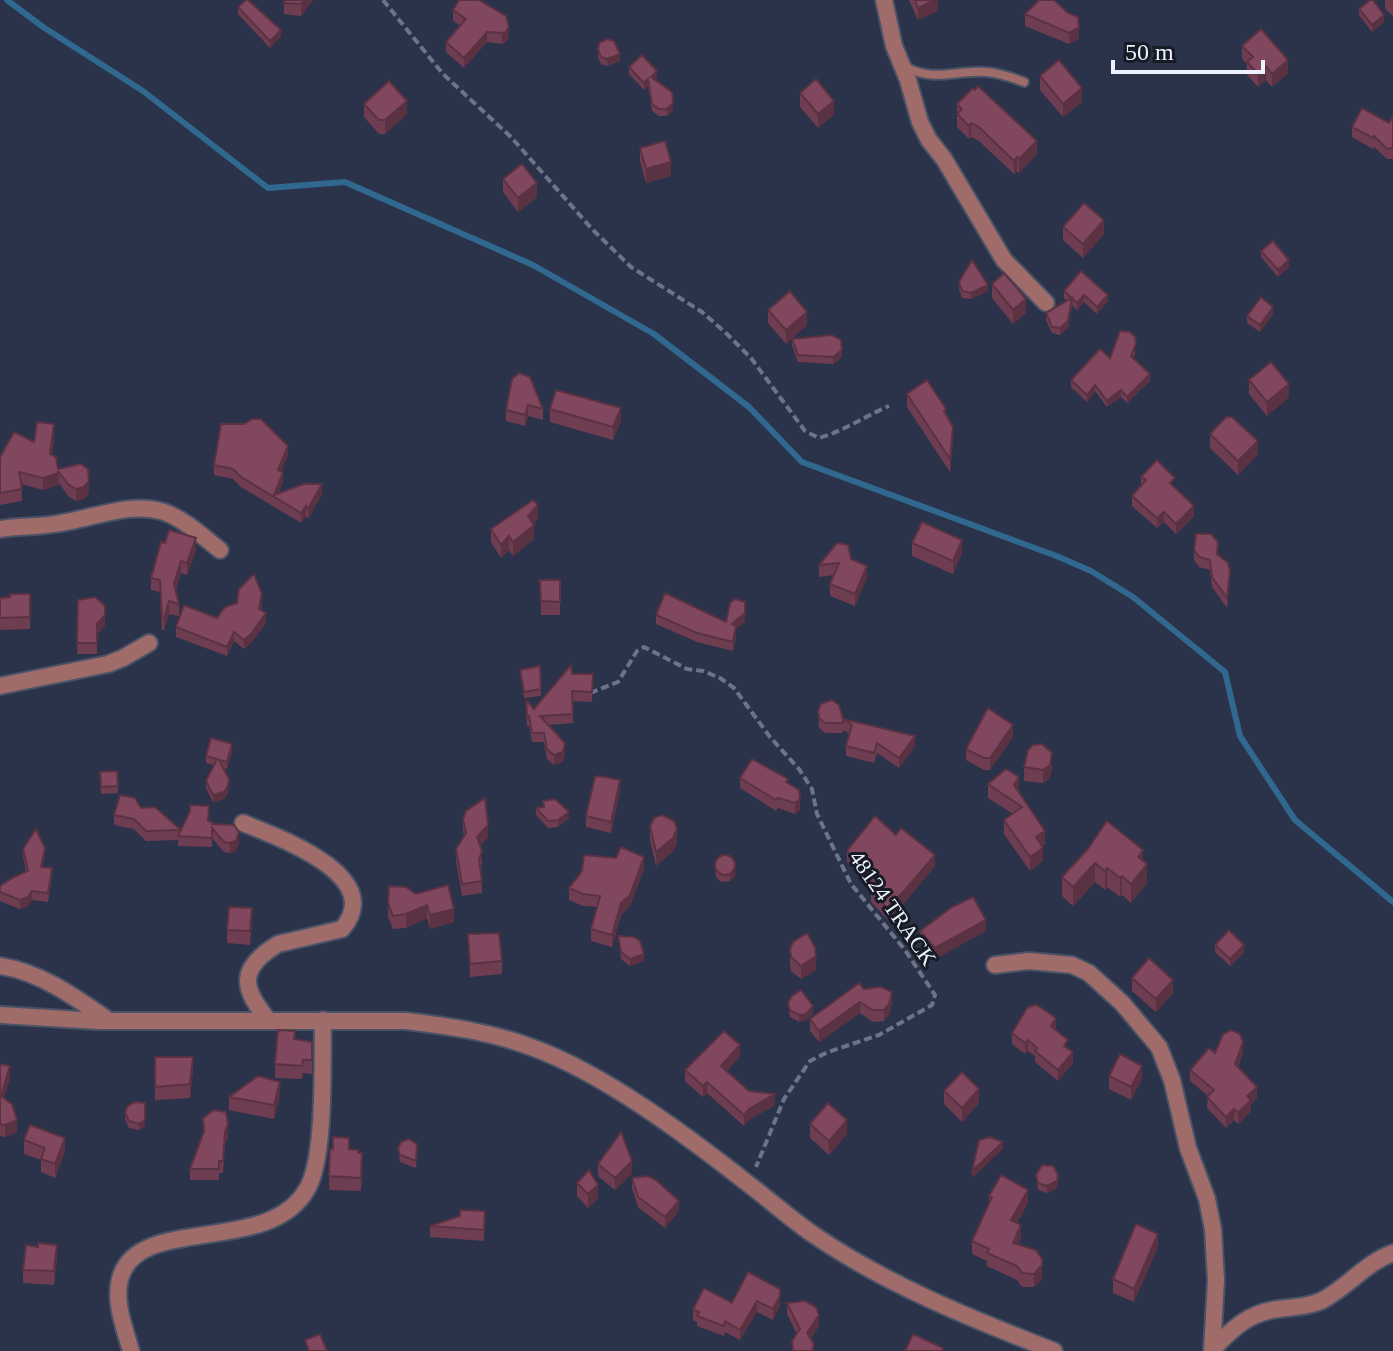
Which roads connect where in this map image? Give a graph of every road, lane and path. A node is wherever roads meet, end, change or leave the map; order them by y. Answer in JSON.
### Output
{"nodes":[{"id":1,"x":383,"y":0,"type":"edge"},
{"id":2,"x":884,"y":0,"type":"edge"},
{"id":3,"x":902,"y":65,"type":"junction"},
{"id":4,"x":1024,"y":82,"type":"dead end"},
{"id":5,"x":1046,"y":303,"type":"dead end"},
{"id":6,"x":889,"y":406,"type":"dead end"},
{"id":7,"x":0,"y":529,"type":"edge"},
{"id":8,"x":220,"y":550,"type":"dead end"},
{"id":9,"x":149,"y":643,"type":"dead end"},
{"id":10,"x":0,"y":686,"type":"edge"},
{"id":11,"x":581,"y":695,"type":"edge"},
{"id":12,"x":243,"y":823,"type":"dead end"},
{"id":13,"x":995,"y":965,"type":"dead end"},
{"id":14,"x":0,"y":966,"type":"edge"},
{"id":15,"x":0,"y":1015,"type":"edge"},
{"id":16,"x":323,"y":1020,"type":"junction"},
{"id":17,"x":109,"y":1021,"type":"junction"},
{"id":18,"x":269,"y":1021,"type":"junction"},
{"id":19,"x":749,"y":1184,"type":"junction"},
{"id":20,"x":1393,"y":1253,"type":"edge"},
{"id":21,"x":131,"y":1351,"type":"edge"},
{"id":22,"x":1054,"y":1351,"type":"edge"},
{"id":23,"x":1212,"y":1351,"type":"edge"}],
"edges":[{"from":1,"to":6,"type":"path"},
{"from":2,"to":3,"type":"street"},
{"from":3,"to":4,"type":"lane"},
{"from":3,"to":5,"type":"street"},
{"from":7,"to":8,"type":"street"},
{"from":9,"to":10,"type":"street"},
{"from":11,"to":19,"type":"path","name":"48124 TRACK"},
{"from":12,"to":18,"type":"street"},
{"from":13,"to":23,"type":"street"},
{"from":14,"to":17,"type":"street"},
{"from":15,"to":17,"type":"street"},
{"from":16,"to":18,"type":"street"},
{"from":16,"to":19,"type":"street"},
{"from":16,"to":21,"type":"street"},
{"from":17,"to":18,"type":"street"},
{"from":19,"to":22,"type":"street"},
{"from":20,"to":23,"type":"street"}]}
